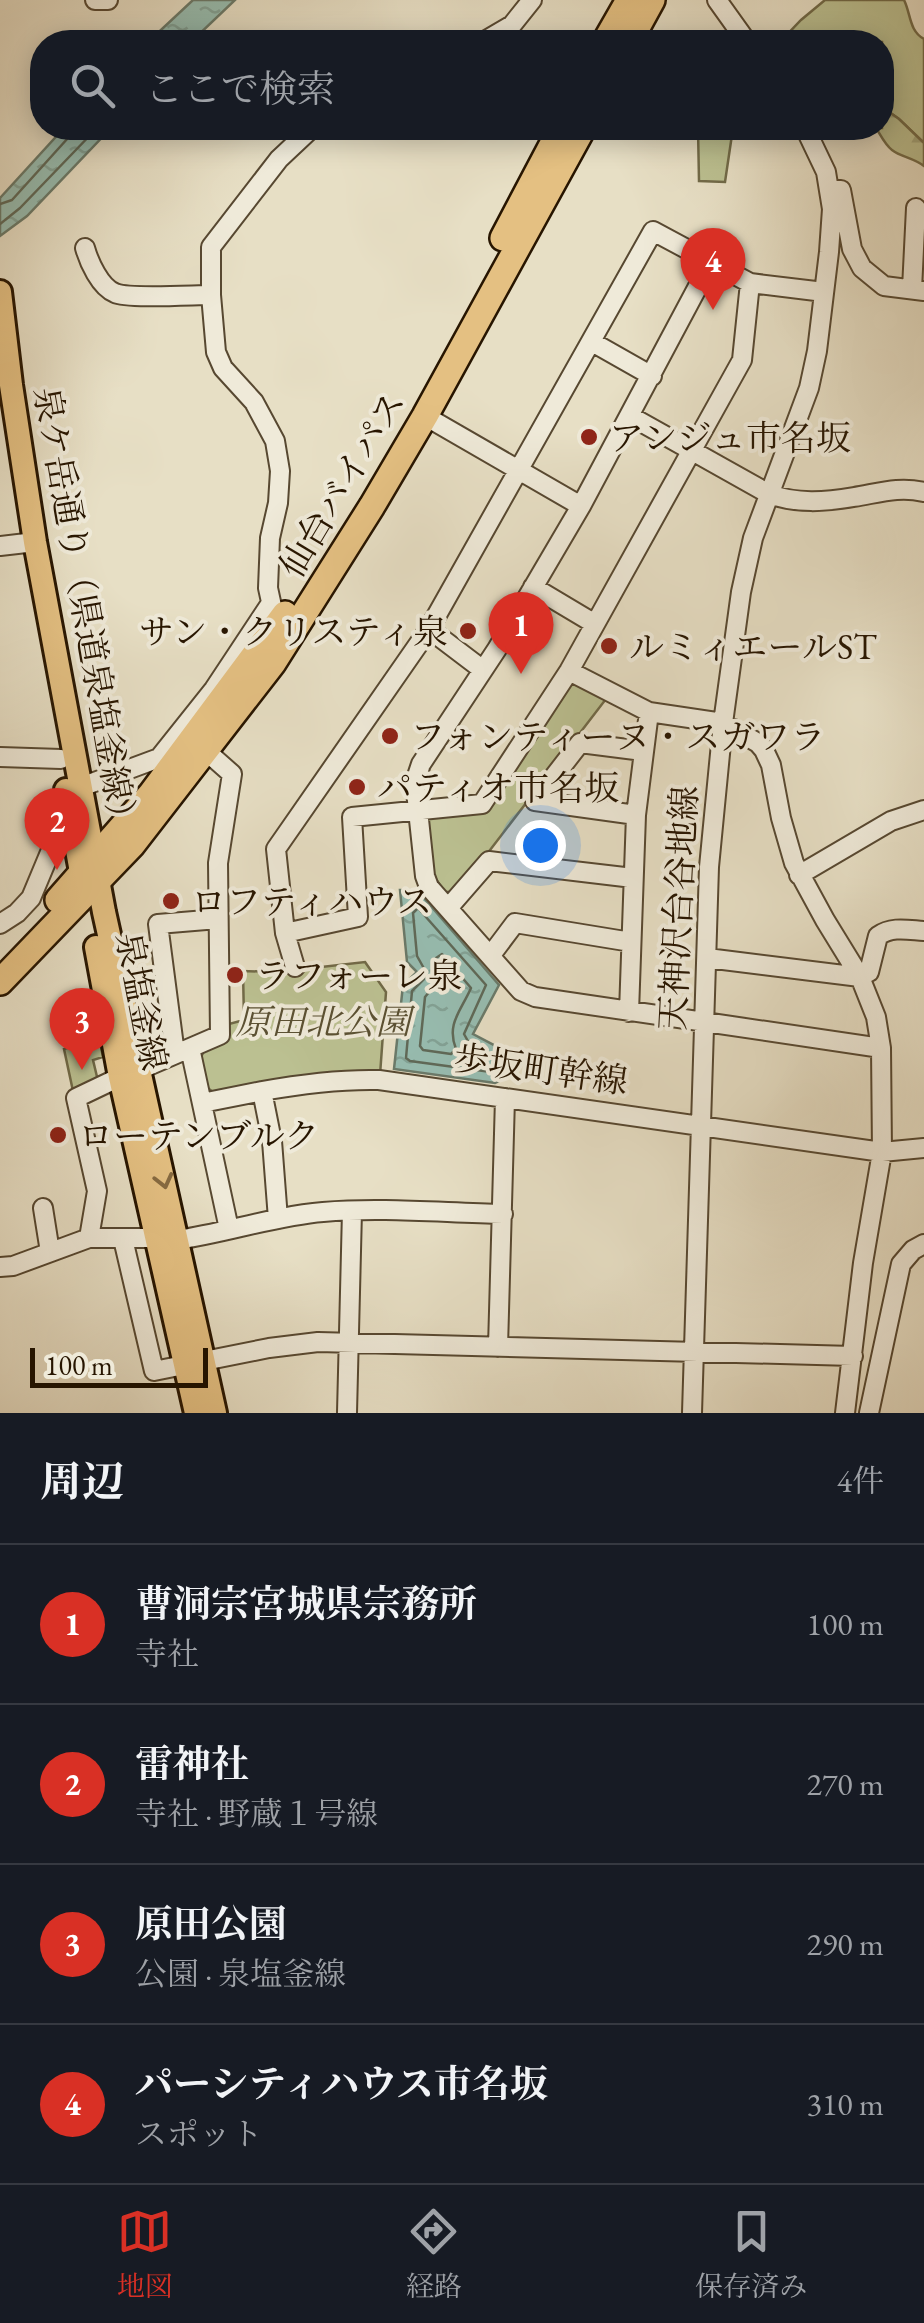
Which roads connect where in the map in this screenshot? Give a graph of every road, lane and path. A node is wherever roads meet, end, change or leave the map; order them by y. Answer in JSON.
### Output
{"nodes":[{"id":1,"x":95,"y":0,"type":"edge"},
{"id":2,"x":108,"y":0,"type":"edge"},
{"id":3,"x":532,"y":0,"type":"edge"},
{"id":4,"x":629,"y":0,"type":"edge"},
{"id":5,"x":652,"y":0,"type":"edge"},
{"id":6,"x":717,"y":0,"type":"edge"},
{"id":7,"x":503,"y":30,"type":"edge"},
{"id":8,"x":613,"y":30,"type":"edge"},
{"id":9,"x":635,"y":30,"type":"edge"},
{"id":10,"x":738,"y":30,"type":"edge"},
{"id":11,"x":299,"y":140,"type":"edge"},
{"id":12,"x":554,"y":140,"type":"edge"},
{"id":13,"x":575,"y":140,"type":"edge"},
{"id":14,"x":811,"y":140,"type":"edge"},
{"id":15,"x":829,"y":190,"type":"junction"},
{"id":16,"x":916,"y":208,"type":"dead end"},
{"id":17,"x":84,"y":248,"type":"dead end"},
{"id":18,"x":712,"y":262,"type":"junction"},
{"id":19,"x":750,"y":283,"type":"junction"},
{"id":20,"x":918,"y":290,"type":"edge"},
{"id":21,"x":0,"y":292,"type":"edge"},
{"id":22,"x":824,"y":292,"type":"junction"},
{"id":23,"x":211,"y":295,"type":"junction"},
{"id":24,"x":592,"y":342,"type":"junction"},
{"id":25,"x":652,"y":376,"type":"junction"},
{"id":26,"x":425,"y":416,"type":"junction"},
{"id":27,"x":630,"y":416,"type":"junction"},
{"id":28,"x":0,"y":423,"type":"edge"},
{"id":29,"x":691,"y":452,"type":"junction"},
{"id":30,"x":520,"y":470,"type":"junction"},
{"id":31,"x":924,"y":492,"type":"edge"},
{"id":32,"x":769,"y":494,"type":"junction"},
{"id":33,"x":582,"y":506,"type":"junction"},
{"id":34,"x":19,"y":544,"type":"edge"},
{"id":35,"x":533,"y":587,"type":"junction"},
{"id":36,"x":277,"y":611,"type":"junction"},
{"id":37,"x":595,"y":624,"type":"junction"},
{"id":38,"x":429,"y":630,"type":"junction"},
{"id":39,"x":483,"y":670,"type":"junction"},
{"id":40,"x":569,"y":671,"type":"junction"},
{"id":41,"x":649,"y":712,"type":"junction"},
{"id":42,"x":723,"y":723,"type":"junction"},
{"id":43,"x":206,"y":751,"type":"junction"},
{"id":44,"x":643,"y":751,"type":"junction"},
{"id":45,"x":0,"y":758,"type":"edge"},
{"id":46,"x":61,"y":759,"type":"junction"},
{"id":47,"x":75,"y":797,"type":"junction"},
{"id":48,"x":924,"y":810,"type":"edge"},
{"id":49,"x":416,"y":812,"type":"junction"},
{"id":50,"x":636,"y":815,"type":"junction"},
{"id":51,"x":799,"y":875,"type":"junction"},
{"id":52,"x":90,"y":877,"type":"junction"},
{"id":53,"x":632,"y":878,"type":"junction"},
{"id":54,"x":449,"y":907,"type":"junction"},
{"id":55,"x":218,"y":919,"type":"junction"},
{"id":56,"x":0,"y":924,"type":"edge"},
{"id":57,"x":924,"y":931,"type":"edge"},
{"id":58,"x":285,"y":933,"type":"junction"},
{"id":59,"x":631,"y":942,"type":"junction"},
{"id":60,"x":490,"y":955,"type":"junction"},
{"id":61,"x":707,"y":958,"type":"junction"},
{"id":62,"x":0,"y":960,"type":"edge"},
{"id":63,"x":295,"y":967,"type":"dead end"},
{"id":64,"x":860,"y":977,"type":"junction"},
{"id":65,"x":0,"y":982,"type":"edge"},
{"id":66,"x":629,"y":1012,"type":"junction"},
{"id":67,"x":704,"y":1022,"type":"junction"},
{"id":68,"x":881,"y":1048,"type":"junction"},
{"id":69,"x":182,"y":1051,"type":"junction"},
{"id":70,"x":130,"y":1073,"type":"junction"},
{"id":71,"x":262,"y":1092,"type":"junction"},
{"id":72,"x":505,"y":1098,"type":"junction"},
{"id":73,"x":202,"y":1103,"type":"junction"},
{"id":74,"x":701,"y":1125,"type":"junction"},
{"id":75,"x":924,"y":1148,"type":"edge"},
{"id":76,"x":882,"y":1152,"type":"junction"},
{"id":77,"x":43,"y":1208,"type":"dead end"},
{"id":78,"x":352,"y":1210,"type":"junction"},
{"id":79,"x":504,"y":1214,"type":"junction"},
{"id":80,"x":278,"y":1218,"type":"junction"},
{"id":81,"x":229,"y":1229,"type":"junction"},
{"id":82,"x":90,"y":1238,"type":"junction"},
{"id":83,"x":123,"y":1239,"type":"junction"},
{"id":84,"x":167,"y":1239,"type":"junction"},
{"id":85,"x":924,"y":1244,"type":"edge"},
{"id":86,"x":50,"y":1252,"type":"junction"},
{"id":87,"x":0,"y":1267,"type":"edge"},
{"id":88,"x":349,"y":1342,"type":"junction"},
{"id":89,"x":498,"y":1347,"type":"junction"},
{"id":90,"x":694,"y":1353,"type":"junction"},
{"id":91,"x":853,"y":1356,"type":"junction"},
{"id":92,"x":194,"y":1363,"type":"junction"},
{"id":93,"x":196,"y":1413,"type":"edge"},
{"id":94,"x":215,"y":1413,"type":"edge"},
{"id":95,"x":347,"y":1413,"type":"edge"},
{"id":96,"x":692,"y":1413,"type":"edge"},
{"id":97,"x":846,"y":1413,"type":"edge"},
{"id":98,"x":869,"y":1413,"type":"edge"}],
"edges":[{"from":1,"to":2,"type":"street"},
{"from":3,"to":7,"type":"street"},
{"from":4,"to":8,"type":"highway"},
{"from":5,"to":9,"type":"highway"},
{"from":6,"to":10,"type":"street"},
{"from":11,"to":23,"type":"street"},
{"from":12,"to":36,"type":"highway","name":"仙台バイパス"},
{"from":13,"to":26,"type":"highway","name":"仙台バイパス"},
{"from":14,"to":15,"type":"street","name":"天神沢台谷地線"},
{"from":15,"to":20,"type":"street"},
{"from":15,"to":22,"type":"street","name":"天神沢台谷地線"},
{"from":16,"to":20,"type":"street"},
{"from":17,"to":23,"type":"street"},
{"from":18,"to":19,"type":"street"},
{"from":18,"to":24,"type":"street"},
{"from":18,"to":25,"type":"street"},
{"from":19,"to":22,"type":"street"},
{"from":19,"to":29,"type":"street"},
{"from":21,"to":34,"type":"main road","name":"泉ケ岳通り（県道泉塩釜線）"},
{"from":22,"to":32,"type":"street","name":"天神沢台谷地線"},
{"from":23,"to":36,"type":"street"},
{"from":24,"to":25,"type":"street"},
{"from":24,"to":30,"type":"street"},
{"from":25,"to":27,"type":"street"},
{"from":26,"to":30,"type":"street"},
{"from":26,"to":43,"type":"highway","name":"仙台バイパス"},
{"from":27,"to":29,"type":"street"},
{"from":27,"to":33,"type":"street"},
{"from":28,"to":34,"type":"main road"},
{"from":29,"to":32,"type":"street"},
{"from":29,"to":37,"type":"street"},
{"from":30,"to":33,"type":"street"},
{"from":30,"to":38,"type":"street"},
{"from":31,"to":32,"type":"street"},
{"from":32,"to":42,"type":"street","name":"天神沢台谷地線"},
{"from":33,"to":35,"type":"street"},
{"from":34,"to":46,"type":"main road"},
{"from":34,"to":47,"type":"main road","name":"泉ケ岳通り（県道泉塩釜線）"},
{"from":35,"to":37,"type":"street"},
{"from":35,"to":39,"type":"street"},
{"from":36,"to":47,"type":"street"},
{"from":36,"to":52,"type":"highway","name":"仙台バイパス"},
{"from":37,"to":40,"type":"street"},
{"from":38,"to":39,"type":"street"},
{"from":38,"to":58,"type":"street"},
{"from":39,"to":49,"type":"street"},
{"from":40,"to":41,"type":"street"},
{"from":40,"to":49,"type":"street"},
{"from":41,"to":42,"type":"street"},
{"from":41,"to":44,"type":"street"},
{"from":42,"to":51,"type":"street"},
{"from":42,"to":61,"type":"street","name":"天神沢台谷地線"},
{"from":43,"to":52,"type":"highway","name":"仙台バイパス"},
{"from":43,"to":55,"type":"street"},
{"from":44,"to":50,"type":"street"},
{"from":44,"to":50,"type":"street"},
{"from":45,"to":46,"type":"street"},
{"from":46,"to":47,"type":"main road"},
{"from":47,"to":52,"type":"main road"},
{"from":47,"to":56,"type":"street"},
{"from":48,"to":51,"type":"street"},
{"from":49,"to":54,"type":"street"},
{"from":49,"to":58,"type":"street"},
{"from":50,"to":53,"type":"street"},
{"from":51,"to":64,"type":"street"},
{"from":52,"to":62,"type":"highway","name":"仙台バイパス"},
{"from":52,"to":65,"type":"highway","name":"仙台バイパス"},
{"from":52,"to":70,"type":"main road"},
{"from":53,"to":54,"type":"street"},
{"from":53,"to":59,"type":"street"},
{"from":54,"to":60,"type":"street"},
{"from":55,"to":69,"type":"street"},
{"from":55,"to":69,"type":"street"},
{"from":57,"to":64,"type":"street"},
{"from":58,"to":63,"type":"street"},
{"from":59,"to":60,"type":"street"},
{"from":59,"to":66,"type":"street"},
{"from":60,"to":66,"type":"street"},
{"from":61,"to":64,"type":"street"},
{"from":61,"to":67,"type":"street","name":"天神沢台谷地線"},
{"from":64,"to":68,"type":"street"},
{"from":66,"to":67,"type":"street"},
{"from":67,"to":68,"type":"street"},
{"from":67,"to":74,"type":"street","name":"天神沢台谷地線"},
{"from":68,"to":76,"type":"street"},
{"from":69,"to":70,"type":"street"},
{"from":69,"to":73,"type":"street"},
{"from":70,"to":82,"type":"street"},
{"from":70,"to":84,"type":"main road"},
{"from":71,"to":72,"type":"street","name":"歩坂町幹線"},
{"from":71,"to":73,"type":"street","name":"歩坂町幹線"},
{"from":71,"to":80,"type":"street"},
{"from":72,"to":74,"type":"street","name":"歩坂町幹線"},
{"from":72,"to":79,"type":"street"},
{"from":73,"to":81,"type":"street"},
{"from":74,"to":76,"type":"street","name":"歩坂町幹線"},
{"from":74,"to":90,"type":"street","name":"天神沢台谷地線"},
{"from":75,"to":76,"type":"street","name":"歩坂町幹線"},
{"from":76,"to":91,"type":"street"},
{"from":77,"to":86,"type":"street"},
{"from":78,"to":79,"type":"street"},
{"from":78,"to":80,"type":"street"},
{"from":78,"to":88,"type":"street"},
{"from":79,"to":89,"type":"street"},
{"from":80,"to":81,"type":"street"},
{"from":81,"to":84,"type":"street"},
{"from":82,"to":83,"type":"street"},
{"from":82,"to":86,"type":"street"},
{"from":83,"to":84,"type":"street"},
{"from":83,"to":92,"type":"street"},
{"from":84,"to":92,"type":"main road"},
{"from":85,"to":98,"type":"street"},
{"from":86,"to":87,"type":"street"},
{"from":88,"to":89,"type":"street"},
{"from":88,"to":92,"type":"street"},
{"from":88,"to":95,"type":"street"},
{"from":89,"to":90,"type":"street"},
{"from":90,"to":91,"type":"street"},
{"from":90,"to":96,"type":"street","name":"天神沢台谷地線"},
{"from":91,"to":97,"type":"street"},
{"from":92,"to":93,"type":"main road"},
{"from":92,"to":94,"type":"main road"}]}
